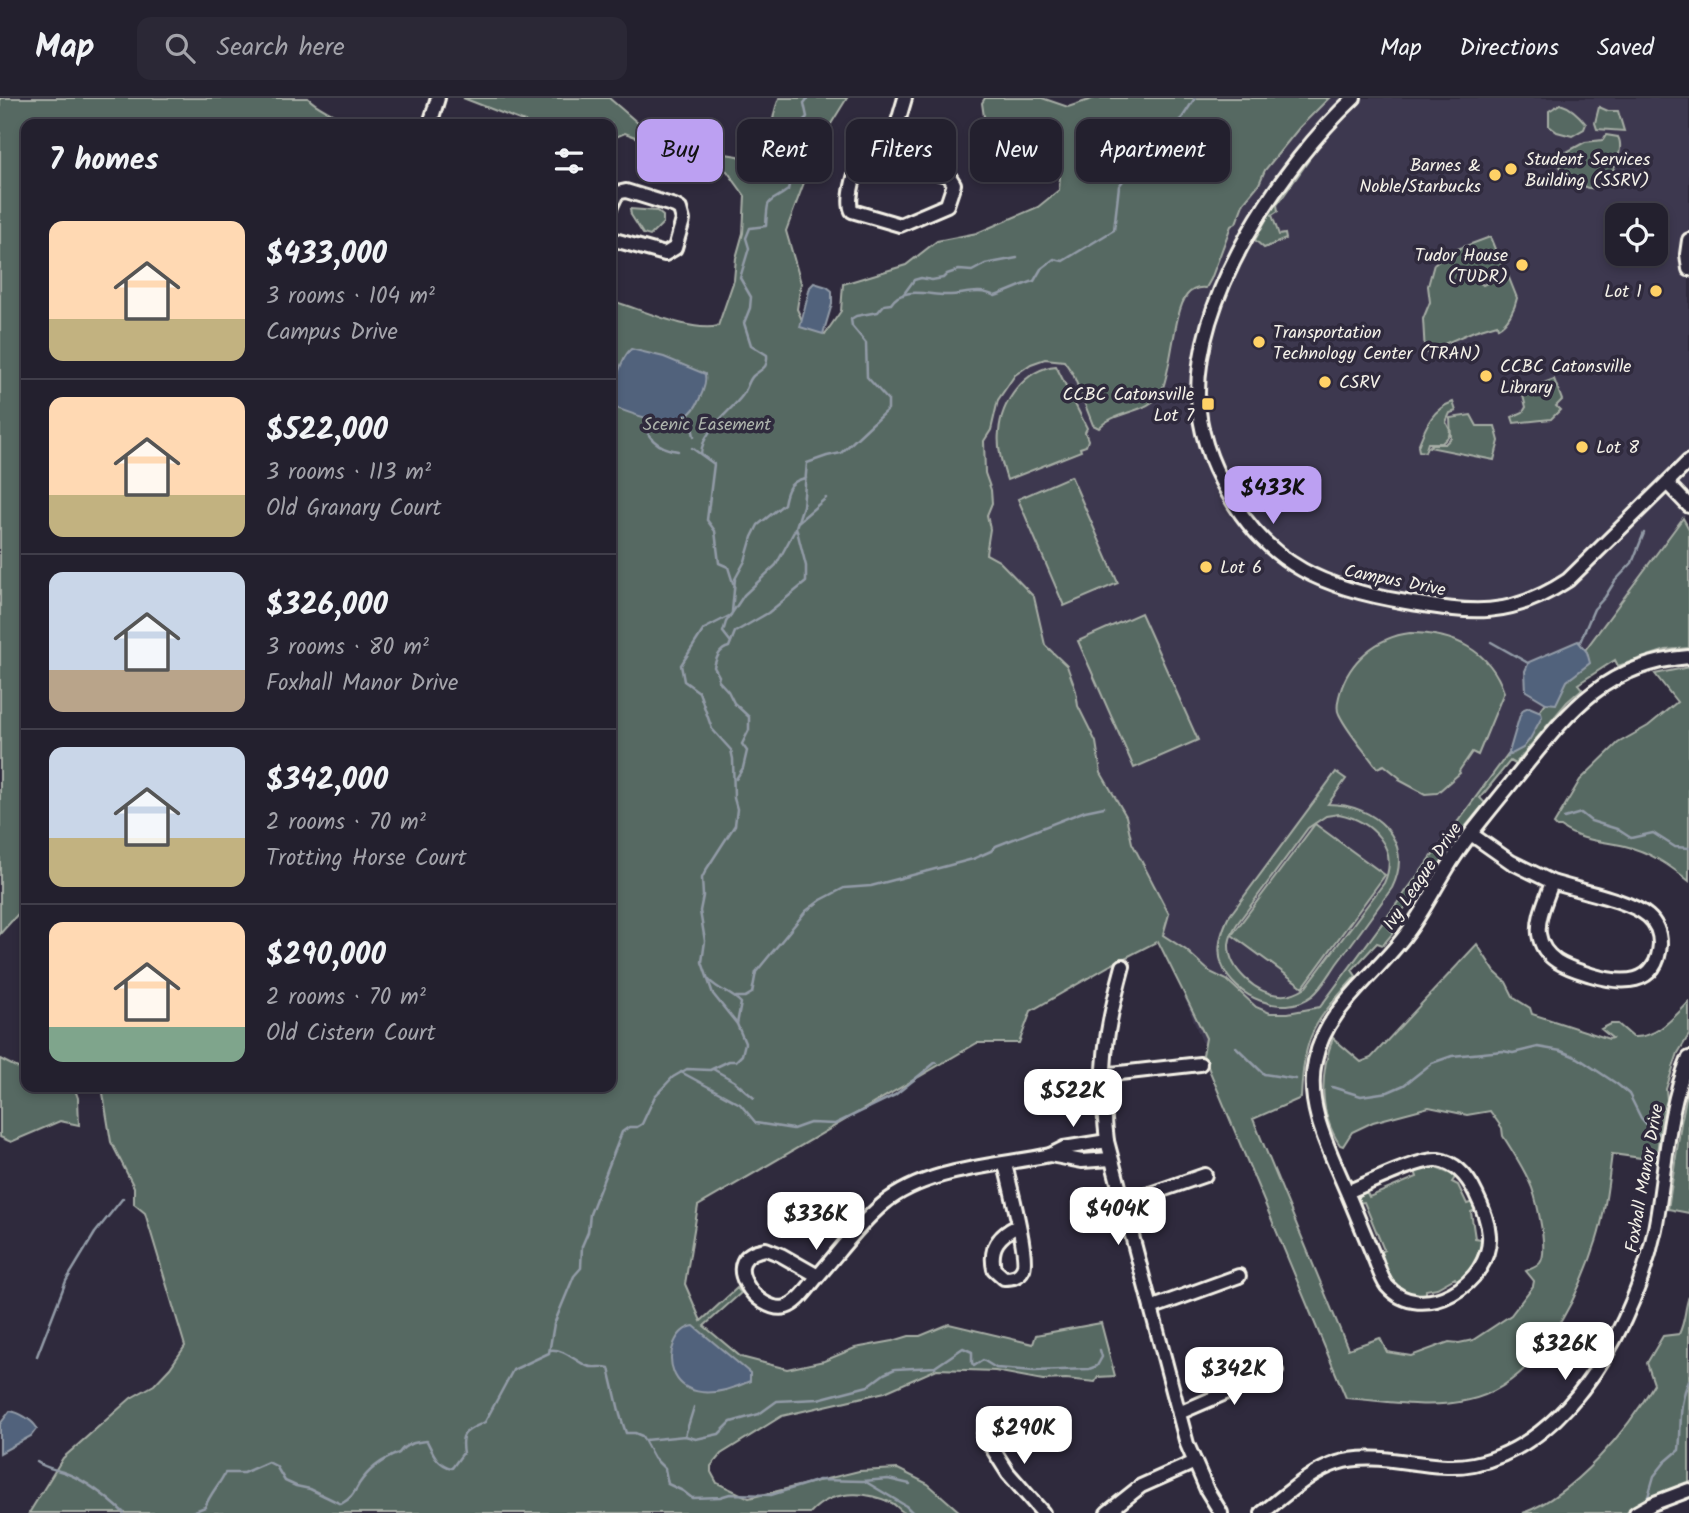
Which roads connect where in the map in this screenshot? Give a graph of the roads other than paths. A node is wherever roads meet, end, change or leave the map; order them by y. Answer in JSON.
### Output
{"nodes":[{"id":1,"x":438,"y":98,"type":"edge"},
{"id":2,"x":905,"y":98,"type":"edge"},
{"id":3,"x":1354,"y":98,"type":"edge"},
{"id":4,"x":432,"y":119,"type":"edge"},
{"id":5,"x":899,"y":119,"type":"edge"},
{"id":6,"x":888,"y":156,"type":"joint"},
{"id":7,"x":616,"y":195,"type":"edge"},
{"id":8,"x":1689,"y":240,"type":"edge"},
{"id":9,"x":616,"y":241,"type":"edge"},
{"id":10,"x":1689,"y":269,"type":"edge"},
{"id":11,"x":1689,"y":461,"type":"edge"},
{"id":12,"x":1667,"y":483,"type":"junction"},
{"id":13,"x":1689,"y":506,"type":"edge"},
{"id":14,"x":1689,"y":657,"type":"edge"},
{"id":15,"x":1471,"y":834,"type":"junction"},
{"id":16,"x":1552,"y":882,"type":"junction"},
{"id":17,"x":1123,"y":966,"type":"dead end"},
{"id":18,"x":1689,"y":1058,"type":"edge"},
{"id":19,"x":1200,"y":1064,"type":"dead end"},
{"id":20,"x":1102,"y":1075,"type":"junction"},
{"id":21,"x":1107,"y":1141,"type":"junction"},
{"id":22,"x":1050,"y":1155,"type":"junction"},
{"id":23,"x":1111,"y":1159,"type":"junction"},
{"id":24,"x":1005,"y":1164,"type":"junction"},
{"id":25,"x":1205,"y":1175,"type":"dead end"},
{"id":26,"x":1348,"y":1192,"type":"junction"},
{"id":27,"x":1124,"y":1203,"type":"junction"},
{"id":28,"x":1018,"y":1226,"type":"dead end"},
{"id":29,"x":818,"y":1276,"type":"junction"},
{"id":30,"x":1239,"y":1276,"type":"dead end"},
{"id":31,"x":1152,"y":1308,"type":"junction"},
{"id":32,"x":1276,"y":1371,"type":"dead end"},
{"id":33,"x":1179,"y":1413,"type":"junction"},
{"id":34,"x":984,"y":1435,"type":"dead end"},
{"id":35,"x":1195,"y":1462,"type":"junction"},
{"id":36,"x":1689,"y":1490,"type":"edge"},
{"id":37,"x":1643,"y":1508,"type":"edge"},
{"id":38,"x":1043,"y":1513,"type":"edge"},
{"id":39,"x":1107,"y":1513,"type":"edge"},
{"id":40,"x":1220,"y":1513,"type":"edge"},
{"id":41,"x":1262,"y":1513,"type":"edge"}],
"edges":[{"from":1,"to":4,"type":"street"},
{"from":2,"to":5,"type":"street"},
{"from":3,"to":12,"type":"street","name":"Campus Drive"},
{"from":6,"to":6,"type":"street"},
{"from":7,"to":9,"type":"street"},
{"from":8,"to":10,"type":"street"},
{"from":11,"to":12,"type":"street","name":"Campus Drive"},
{"from":12,"to":13,"type":"street"},
{"from":14,"to":15,"type":"street","name":"Ivy League Drive"},
{"from":15,"to":16,"type":"street"},
{"from":15,"to":26,"type":"street","name":"Ivy League Drive"},
{"from":16,"to":16,"type":"street"},
{"from":17,"to":20,"type":"street"},
{"from":18,"to":41,"type":"street","name":"Foxhall Manor Drive"},
{"from":19,"to":20,"type":"street"},
{"from":20,"to":21,"type":"street"},
{"from":21,"to":22,"type":"street"},
{"from":21,"to":23,"type":"street"},
{"from":22,"to":23,"type":"street"},
{"from":22,"to":24,"type":"street"},
{"from":23,"to":27,"type":"street"},
{"from":24,"to":28,"type":"street"},
{"from":24,"to":29,"type":"street"},
{"from":25,"to":27,"type":"street"},
{"from":26,"to":26,"type":"street","name":"Ivy League Drive"},
{"from":27,"to":31,"type":"street"},
{"from":29,"to":29,"type":"street"},
{"from":30,"to":31,"type":"street"},
{"from":31,"to":33,"type":"street"},
{"from":32,"to":33,"type":"street"},
{"from":33,"to":35,"type":"street"},
{"from":34,"to":38,"type":"street"},
{"from":35,"to":39,"type":"street"},
{"from":35,"to":40,"type":"street"},
{"from":36,"to":37,"type":"street"}]}
